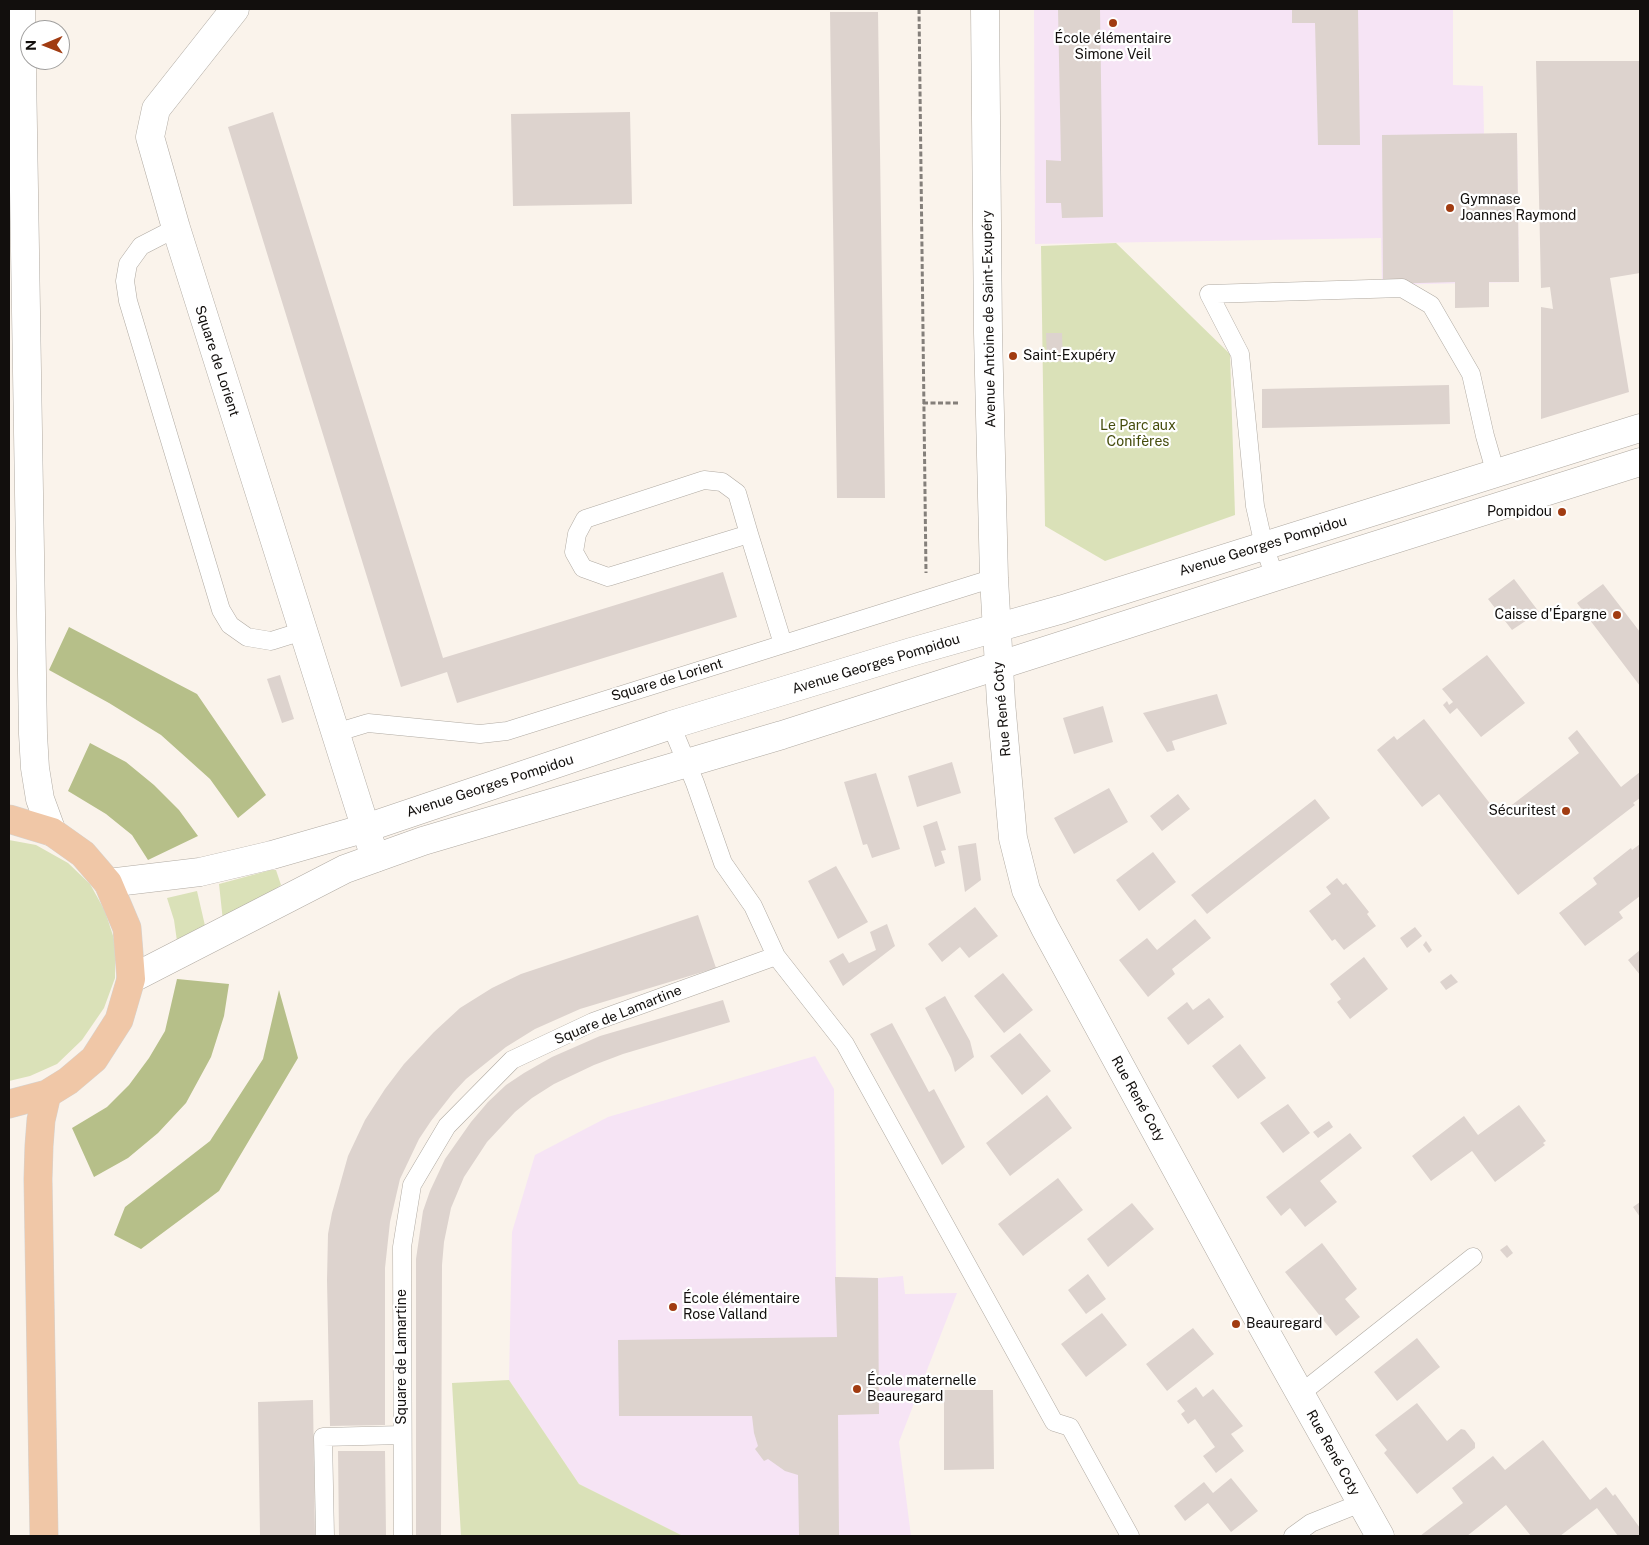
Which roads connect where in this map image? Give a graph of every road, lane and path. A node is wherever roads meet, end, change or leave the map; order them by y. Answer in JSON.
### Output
{"nodes":[{"id":1,"x":21,"y":9,"type":"edge"},
{"id":2,"x":235,"y":9,"type":"edge"},
{"id":3,"x":919,"y":9,"type":"edge"},
{"id":4,"x":986,"y":9,"type":"edge"},
{"id":5,"x":176,"y":228,"type":"junction"},
{"id":6,"x":1640,"y":428,"type":"edge"},
{"id":7,"x":1640,"y":462,"type":"edge"},
{"id":8,"x":1496,"y":474,"type":"junction"},
{"id":9,"x":749,"y":534,"type":"junction"},
{"id":10,"x":1264,"y":546,"type":"junction"},
{"id":11,"x":1275,"y":577,"type":"junction"},
{"id":12,"x":994,"y":578,"type":"junction"},
{"id":13,"x":927,"y":599,"type":"junction"},
{"id":14,"x":997,"y":629,"type":"junction"},
{"id":15,"x":303,"y":631,"type":"junction"},
{"id":16,"x":783,"y":644,"type":"junction"},
{"id":17,"x":998,"y":665,"type":"junction"},
{"id":18,"x":672,"y":725,"type":"junction"},
{"id":19,"x":335,"y":733,"type":"junction"},
{"id":20,"x":782,"y":735,"type":"junction"},
{"id":21,"x":686,"y":762,"type":"junction"},
{"id":22,"x":9,"y":819,"type":"edge"},
{"id":23,"x":366,"y":828,"type":"junction"},
{"id":24,"x":52,"y":832,"type":"junction"},
{"id":25,"x":375,"y":858,"type":"junction"},
{"id":26,"x":108,"y":883,"type":"junction"},
{"id":27,"x":776,"y":956,"type":"junction"},
{"id":28,"x":131,"y":979,"type":"junction"},
{"id":29,"x":46,"y":1094,"type":"junction"},
{"id":30,"x":9,"y":1104,"type":"edge"},
{"id":31,"x":1473,"y":1257,"type":"dead end"},
{"id":32,"x":1300,"y":1394,"type":"junction"},
{"id":33,"x":402,"y":1435,"type":"junction"},
{"id":34,"x":1361,"y":1503,"type":"junction"},
{"id":35,"x":44,"y":1536,"type":"edge"},
{"id":36,"x":325,"y":1536,"type":"edge"},
{"id":37,"x":403,"y":1536,"type":"edge"},
{"id":38,"x":1130,"y":1536,"type":"edge"},
{"id":39,"x":1293,"y":1536,"type":"edge"},
{"id":40,"x":1380,"y":1536,"type":"edge"}],
"edges":[{"from":1,"to":24,"type":"main road"},
{"from":2,"to":5,"type":"main road","name":"Square de Lorient"},
{"from":3,"to":13,"type":"path"},
{"from":4,"to":12,"type":"main road","name":"Avenue Antoine de Saint-Exupéry"},
{"from":5,"to":15,"type":"main road","name":"Square de Lorient"},
{"from":5,"to":15,"type":"lane"},
{"from":6,"to":8,"type":"main road","name":"Avenue Georges Pompidou"},
{"from":7,"to":11,"type":"main road"},
{"from":8,"to":10,"type":"main road","name":"Avenue Georges Pompidou"},
{"from":8,"to":10,"type":"lane"},
{"from":9,"to":9,"type":"lane"},
{"from":9,"to":16,"type":"lane"},
{"from":10,"to":11,"type":"lane"},
{"from":10,"to":14,"type":"main road","name":"Avenue Georges Pompidou"},
{"from":11,"to":17,"type":"main road"},
{"from":12,"to":13,"type":"lane","name":"Square de Lorient"},
{"from":12,"to":14,"type":"main road","name":"Avenue Antoine de Saint-Exupéry"},
{"from":13,"to":16,"type":"lane","name":"Square de Lorient"},
{"from":14,"to":17,"type":"main road","name":"Rue René Coty"},
{"from":14,"to":18,"type":"main road","name":"Avenue Georges Pompidou"},
{"from":14,"to":20,"type":"main road"},
{"from":15,"to":19,"type":"main road","name":"Square de Lorient"},
{"from":16,"to":19,"type":"lane","name":"Square de Lorient"},
{"from":17,"to":20,"type":"main road"},
{"from":17,"to":32,"type":"main road","name":"Rue René Coty"},
{"from":18,"to":21,"type":"lane"},
{"from":18,"to":23,"type":"main road","name":"Avenue Georges Pompidou"},
{"from":19,"to":23,"type":"main road","name":"Square de Lorient"},
{"from":20,"to":21,"type":"main road"},
{"from":21,"to":25,"type":"main road"},
{"from":21,"to":27,"type":"lane"},
{"from":22,"to":24,"type":"main road"},
{"from":23,"to":25,"type":"main road","name":"Square de Lorient"},
{"from":23,"to":26,"type":"main road","name":"Avenue Georges Pompidou"},
{"from":24,"to":26,"type":"main road"},
{"from":25,"to":28,"type":"main road"},
{"from":26,"to":28,"type":"main road"},
{"from":27,"to":33,"type":"lane","name":"Square de Lamartine"},
{"from":27,"to":38,"type":"lane"},
{"from":28,"to":29,"type":"main road"},
{"from":29,"to":30,"type":"main road"},
{"from":29,"to":35,"type":"main road"},
{"from":31,"to":32,"type":"lane"},
{"from":32,"to":34,"type":"main road","name":"Rue René Coty"},
{"from":33,"to":36,"type":"lane","name":"Square de Lamartine"},
{"from":33,"to":37,"type":"lane","name":"Square de Lamartine"},
{"from":34,"to":39,"type":"lane"},
{"from":34,"to":40,"type":"main road","name":"Rue René Coty"}]}
